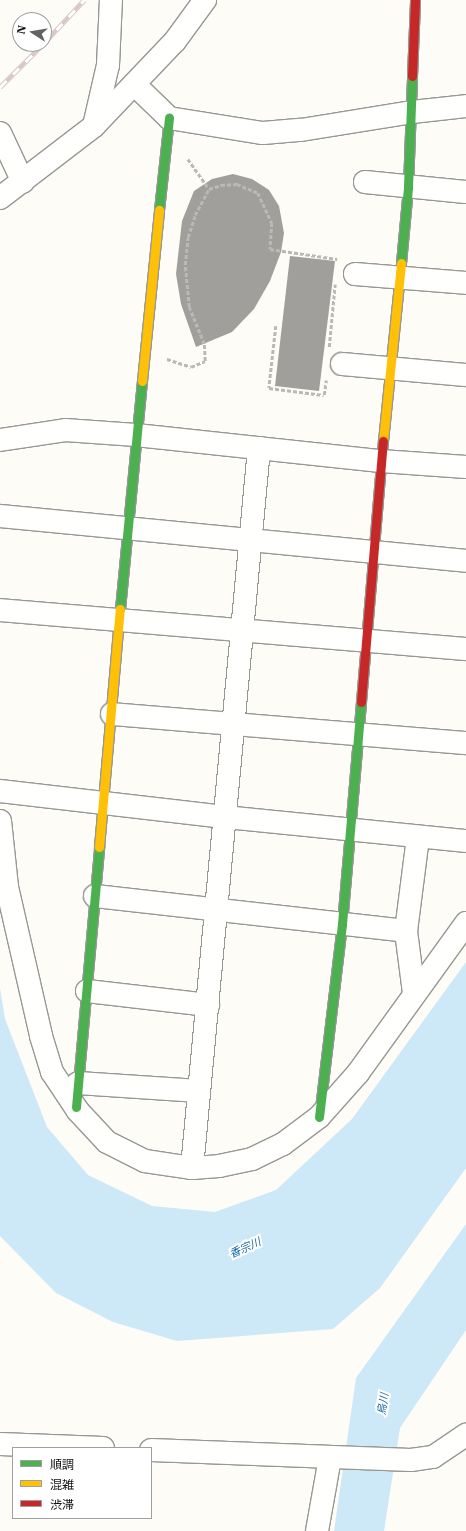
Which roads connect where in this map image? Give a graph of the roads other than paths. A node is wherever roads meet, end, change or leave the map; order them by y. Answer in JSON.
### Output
{"nodes":[{"id":1,"x":111,"y":0,"type":"edge"},
{"id":2,"x":205,"y":0,"type":"edge"},
{"id":3,"x":415,"y":0,"type":"edge"},
{"id":4,"x":135,"y":85,"type":"junction"},
{"id":5,"x":466,"y":106,"type":"edge"},
{"id":6,"x":412,"y":112,"type":"junction"},
{"id":7,"x":169,"y":118,"type":"junction"},
{"id":8,"x":94,"y":126,"type":"junction"},
{"id":9,"x":0,"y":133,"type":"edge"},
{"id":10,"x":364,"y":182,"type":"dead end"},
{"id":11,"x":408,"y":187,"type":"junction"},
{"id":12,"x":7,"y":188,"type":"edge"},
{"id":13,"x":466,"y":192,"type":"edge"},
{"id":14,"x":342,"y":273,"type":"road end"},
{"id":15,"x":399,"y":278,"type":"junction"},
{"id":16,"x":466,"y":283,"type":"edge"},
{"id":17,"x":332,"y":362,"type":"road end"},
{"id":18,"x":390,"y":369,"type":"junction"},
{"id":19,"x":466,"y":375,"type":"edge"},
{"id":20,"x":136,"y":435,"type":"junction"},
{"id":21,"x":0,"y":440,"type":"edge"},
{"id":22,"x":259,"y":448,"type":"junction"},
{"id":23,"x":381,"y":461,"type":"junction"},
{"id":24,"x":466,"y":467,"type":"edge"},
{"id":25,"x":0,"y":516,"type":"edge"},
{"id":26,"x":129,"y":528,"type":"junction"},
{"id":27,"x":251,"y":540,"type":"junction"},
{"id":28,"x":373,"y":552,"type":"junction"},
{"id":29,"x":466,"y":560,"type":"edge"},
{"id":30,"x":0,"y":610,"type":"edge"},
{"id":31,"x":120,"y":620,"type":"junction"},
{"id":32,"x":242,"y":630,"type":"junction"},
{"id":33,"x":366,"y":639,"type":"junction"},
{"id":34,"x":466,"y":649,"type":"edge"},
{"id":35,"x":112,"y":714,"type":"junction"},
{"id":36,"x":234,"y":725,"type":"junction"},
{"id":37,"x":358,"y":734,"type":"junction"},
{"id":38,"x":466,"y":742,"type":"edge"},
{"id":39,"x":0,"y":791,"type":"edge"},
{"id":40,"x":104,"y":802,"type":"junction"},
{"id":41,"x":225,"y":817,"type":"junction"},
{"id":42,"x":0,"y":821,"type":"edge"},
{"id":43,"x":349,"y":828,"type":"junction"},
{"id":44,"x":418,"y":837,"type":"junction"},
{"id":45,"x":466,"y":841,"type":"edge"},
{"id":46,"x":95,"y":896,"type":"junction"},
{"id":47,"x":216,"y":910,"type":"junction"},
{"id":48,"x":466,"y":923,"type":"edge"},
{"id":49,"x":342,"y":924,"type":"junction"},
{"id":50,"x":406,"y":931,"type":"junction"},
{"id":51,"x":87,"y":991,"type":"junction"},
{"id":52,"x":414,"y":993,"type":"junction"},
{"id":53,"x":208,"y":1005,"type":"junction"},
{"id":54,"x":78,"y":1083,"type":"junction"},
{"id":55,"x":199,"y":1091,"type":"junction"},
{"id":56,"x":76,"y":1107,"type":"junction"},
{"id":57,"x":319,"y":1117,"type":"junction"},
{"id":58,"x":192,"y":1168,"type":"junction"},
{"id":59,"x":466,"y":1435,"type":"edge"},
{"id":60,"x":0,"y":1444,"type":"edge"},
{"id":61,"x":77,"y":1447,"type":"edge"},
{"id":62,"x":152,"y":1450,"type":"edge"},
{"id":63,"x":337,"y":1458,"type":"junction"},
{"id":64,"x":317,"y":1531,"type":"edge"}],
"edges":[{"from":1,"to":8,"type":"street"},
{"from":2,"to":4,"type":"street"},
{"from":3,"to":6,"type":"street"},
{"from":4,"to":7,"type":"street"},
{"from":4,"to":8,"type":"street"},
{"from":5,"to":6,"type":"street"},
{"from":6,"to":7,"type":"street"},
{"from":6,"to":11,"type":"street"},
{"from":7,"to":20,"type":"street"},
{"from":8,"to":12,"type":"street"},
{"from":9,"to":12,"type":"street"},
{"from":10,"to":11,"type":"street"},
{"from":11,"to":13,"type":"street"},
{"from":11,"to":15,"type":"street"},
{"from":14,"to":15,"type":"street"},
{"from":15,"to":16,"type":"street"},
{"from":15,"to":18,"type":"street"},
{"from":17,"to":18,"type":"street"},
{"from":18,"to":19,"type":"street"},
{"from":18,"to":23,"type":"street"},
{"from":20,"to":21,"type":"street"},
{"from":20,"to":22,"type":"street"},
{"from":20,"to":26,"type":"street"},
{"from":22,"to":23,"type":"street"},
{"from":22,"to":27,"type":"street"},
{"from":23,"to":24,"type":"street"},
{"from":23,"to":28,"type":"street"},
{"from":25,"to":26,"type":"street"},
{"from":26,"to":27,"type":"street"},
{"from":26,"to":31,"type":"street"},
{"from":27,"to":28,"type":"street"},
{"from":27,"to":32,"type":"street"},
{"from":28,"to":29,"type":"street"},
{"from":28,"to":33,"type":"street"},
{"from":30,"to":31,"type":"street"},
{"from":31,"to":32,"type":"street"},
{"from":31,"to":35,"type":"street"},
{"from":32,"to":33,"type":"street"},
{"from":32,"to":36,"type":"street"},
{"from":33,"to":34,"type":"street"},
{"from":33,"to":37,"type":"street"},
{"from":35,"to":36,"type":"street"},
{"from":35,"to":40,"type":"street"},
{"from":36,"to":37,"type":"street"},
{"from":36,"to":41,"type":"street"},
{"from":37,"to":38,"type":"street"},
{"from":37,"to":43,"type":"street"},
{"from":39,"to":40,"type":"street"},
{"from":40,"to":41,"type":"street"},
{"from":40,"to":46,"type":"street"},
{"from":41,"to":43,"type":"street"},
{"from":41,"to":47,"type":"street"},
{"from":42,"to":56,"type":"street"},
{"from":43,"to":44,"type":"street"},
{"from":43,"to":49,"type":"street"},
{"from":44,"to":45,"type":"street"},
{"from":44,"to":50,"type":"street"},
{"from":46,"to":47,"type":"street"},
{"from":46,"to":51,"type":"street"},
{"from":47,"to":49,"type":"street"},
{"from":47,"to":53,"type":"street"},
{"from":48,"to":52,"type":"street"},
{"from":49,"to":50,"type":"street"},
{"from":49,"to":57,"type":"street"},
{"from":50,"to":52,"type":"street"},
{"from":51,"to":53,"type":"street"},
{"from":51,"to":54,"type":"street"},
{"from":52,"to":57,"type":"street"},
{"from":53,"to":55,"type":"street"},
{"from":54,"to":55,"type":"street"},
{"from":54,"to":56,"type":"street"},
{"from":55,"to":58,"type":"street"},
{"from":56,"to":58,"type":"street"},
{"from":57,"to":58,"type":"street"},
{"from":59,"to":63,"type":"street"},
{"from":60,"to":61,"type":"street"},
{"from":62,"to":63,"type":"street"},
{"from":63,"to":64,"type":"street"}]}
